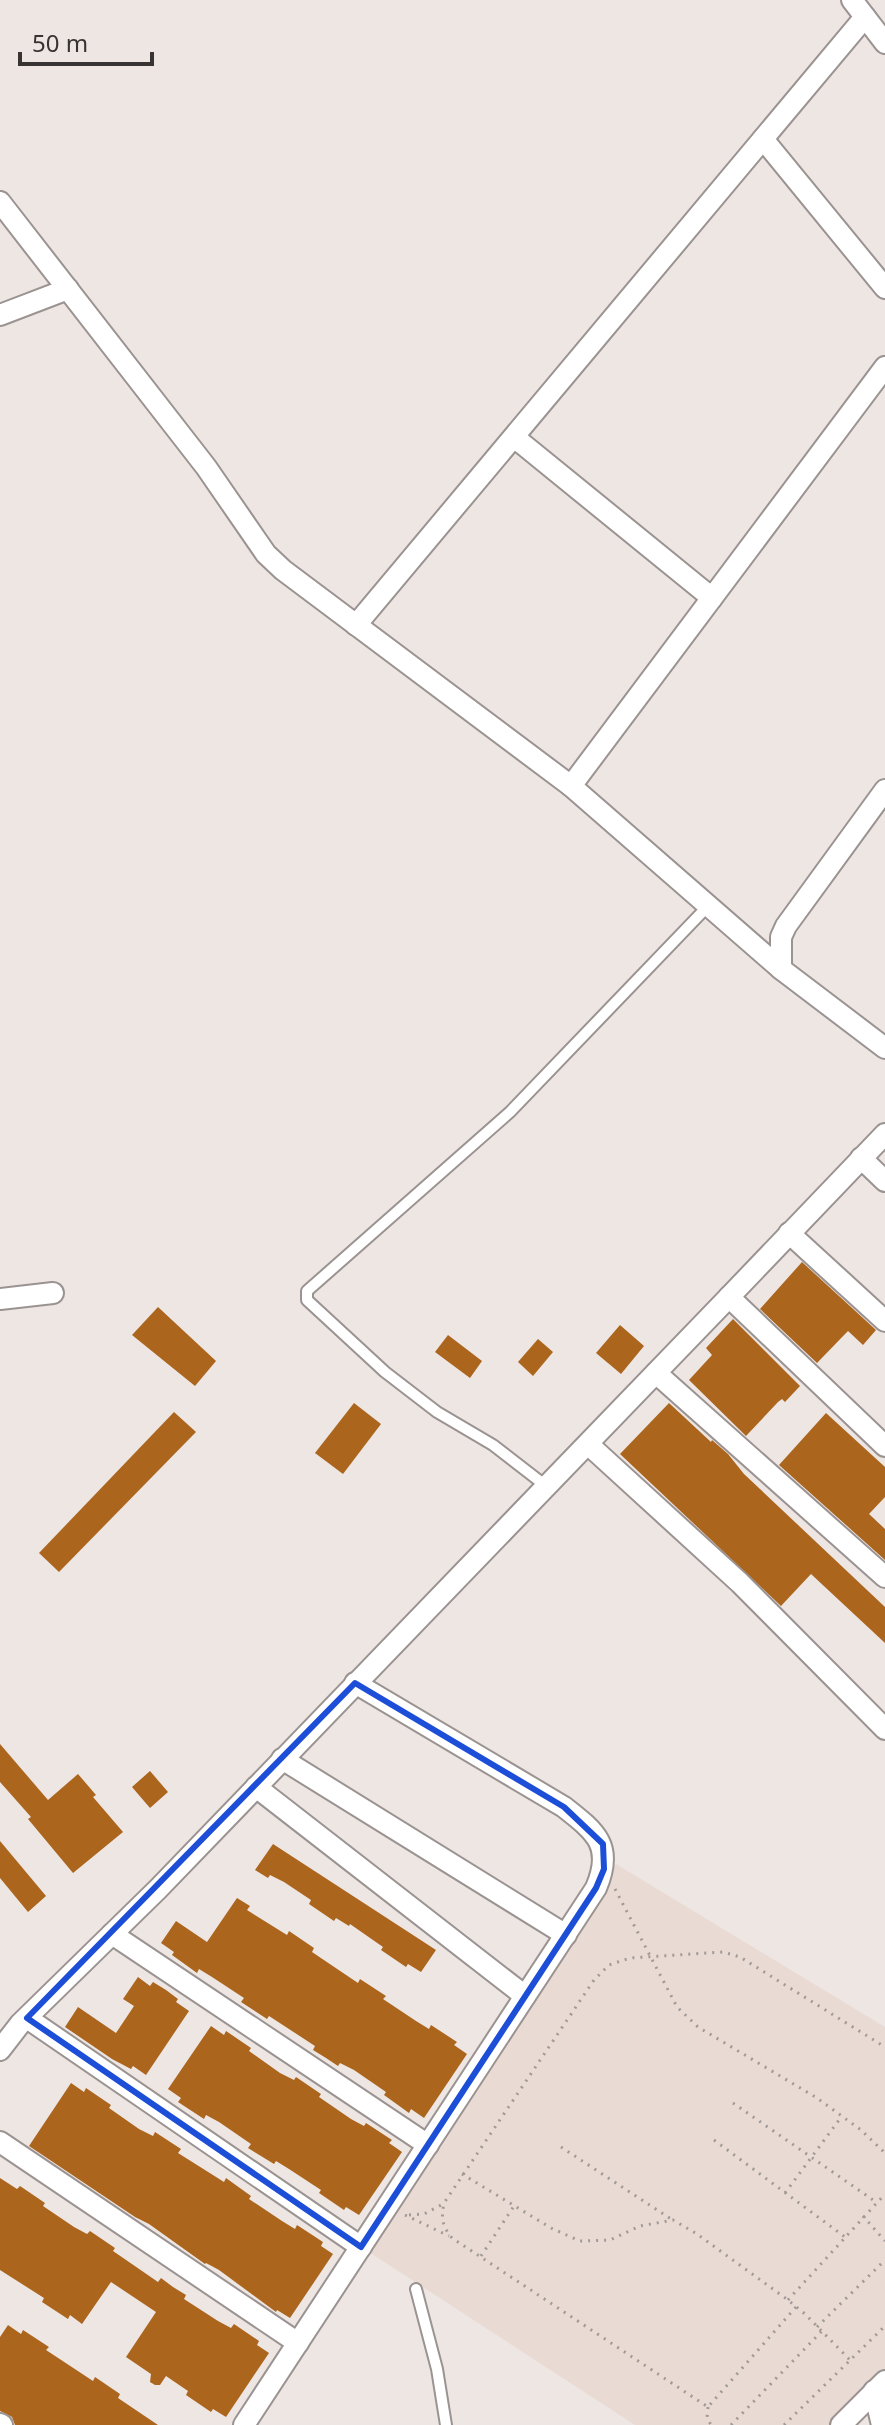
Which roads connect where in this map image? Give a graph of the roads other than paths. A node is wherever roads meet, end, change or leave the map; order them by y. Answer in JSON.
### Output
{"nodes":[{"id":1,"x":852,"y":0,"type":"edge"},
{"id":2,"x":865,"y":17,"type":"junction"},
{"id":3,"x":885,"y":43,"type":"edge"},
{"id":4,"x":763,"y":139,"type":"junction"},
{"id":5,"x":0,"y":202,"type":"edge"},
{"id":6,"x":885,"y":288,"type":"edge"},
{"id":7,"x":68,"y":289,"type":"junction"},
{"id":8,"x":0,"y":315,"type":"edge"},
{"id":9,"x":885,"y":367,"type":"edge"},
{"id":10,"x":514,"y":437,"type":"junction"},
{"id":11,"x":712,"y":598,"type":"junction"},
{"id":12,"x":356,"y":625,"type":"junction"},
{"id":13,"x":571,"y":786,"type":"junction"},
{"id":14,"x":885,"y":790,"type":"edge"},
{"id":15,"x":708,"y":906,"type":"junction"},
{"id":16,"x":781,"y":969,"type":"junction"},
{"id":17,"x":885,"y":1048,"type":"edge"},
{"id":18,"x":885,"y":1134,"type":"edge"},
{"id":19,"x":861,"y":1158,"type":"junction"},
{"id":20,"x":885,"y":1181,"type":"edge"},
{"id":21,"x":789,"y":1233,"type":"junction"},
{"id":22,"x":53,"y":1293,"type":"dead end"},
{"id":23,"x":729,"y":1297,"type":"junction"},
{"id":24,"x":0,"y":1299,"type":"edge"},
{"id":25,"x":885,"y":1321,"type":"edge"},
{"id":26,"x":656,"y":1373,"type":"junction"},
{"id":27,"x":589,"y":1445,"type":"junction"},
{"id":28,"x":885,"y":1446,"type":"edge"},
{"id":29,"x":546,"y":1486,"type":"junction"},
{"id":30,"x":885,"y":1577,"type":"edge"},
{"id":31,"x":355,"y":1683,"type":"junction"},
{"id":32,"x":885,"y":1729,"type":"edge"},
{"id":33,"x":282,"y":1759,"type":"junction"},
{"id":34,"x":256,"y":1787,"type":"junction"},
{"id":35,"x":112,"y":1934,"type":"junction"},
{"id":36,"x":566,"y":1935,"type":"junction"},
{"id":37,"x":525,"y":1996,"type":"junction"},
{"id":38,"x":27,"y":2018,"type":"junction"},
{"id":39,"x":0,"y":2050,"type":"edge"},
{"id":40,"x":0,"y":2142,"type":"edge"},
{"id":41,"x":428,"y":2145,"type":"junction"},
{"id":42,"x":361,"y":2247,"type":"junction"},
{"id":43,"x":416,"y":2289,"type":"dead end"},
{"id":44,"x":298,"y":2343,"type":"junction"},
{"id":45,"x":880,"y":2386,"type":"edge"},
{"id":46,"x":244,"y":2425,"type":"edge"},
{"id":47,"x":446,"y":2425,"type":"edge"},
{"id":48,"x":841,"y":2425,"type":"edge"},
{"id":49,"x":882,"y":2425,"type":"edge"}],
"edges":[{"from":1,"to":2,"type":"street"},
{"from":2,"to":3,"type":"street"},
{"from":2,"to":4,"type":"street"},
{"from":4,"to":6,"type":"street"},
{"from":4,"to":10,"type":"street"},
{"from":5,"to":7,"type":"street"},
{"from":7,"to":8,"type":"street"},
{"from":7,"to":12,"type":"street"},
{"from":9,"to":11,"type":"street"},
{"from":10,"to":11,"type":"street"},
{"from":10,"to":12,"type":"street"},
{"from":11,"to":13,"type":"street"},
{"from":12,"to":13,"type":"street"},
{"from":13,"to":15,"type":"street"},
{"from":14,"to":16,"type":"street"},
{"from":15,"to":16,"type":"street"},
{"from":15,"to":29,"type":"lane"},
{"from":16,"to":17,"type":"street"},
{"from":18,"to":19,"type":"street"},
{"from":19,"to":20,"type":"street"},
{"from":19,"to":21,"type":"street"},
{"from":21,"to":23,"type":"street"},
{"from":21,"to":25,"type":"street"},
{"from":22,"to":24,"type":"street"},
{"from":23,"to":26,"type":"street"},
{"from":23,"to":28,"type":"street"},
{"from":26,"to":27,"type":"street"},
{"from":26,"to":30,"type":"street"},
{"from":27,"to":29,"type":"street"},
{"from":27,"to":32,"type":"street"},
{"from":29,"to":31,"type":"street"},
{"from":31,"to":33,"type":"street"},
{"from":31,"to":36,"type":"street"},
{"from":33,"to":34,"type":"street"},
{"from":33,"to":36,"type":"street"},
{"from":34,"to":35,"type":"street"},
{"from":34,"to":37,"type":"street"},
{"from":35,"to":38,"type":"street"},
{"from":35,"to":41,"type":"street"},
{"from":36,"to":37,"type":"street"},
{"from":37,"to":41,"type":"street"},
{"from":38,"to":39,"type":"street"},
{"from":38,"to":42,"type":"street"},
{"from":40,"to":44,"type":"street"},
{"from":41,"to":42,"type":"street"},
{"from":42,"to":44,"type":"street"},
{"from":43,"to":47,"type":"lane"},
{"from":44,"to":46,"type":"street"},
{"from":45,"to":48,"type":"street"},
{"from":45,"to":49,"type":"street"}]}
